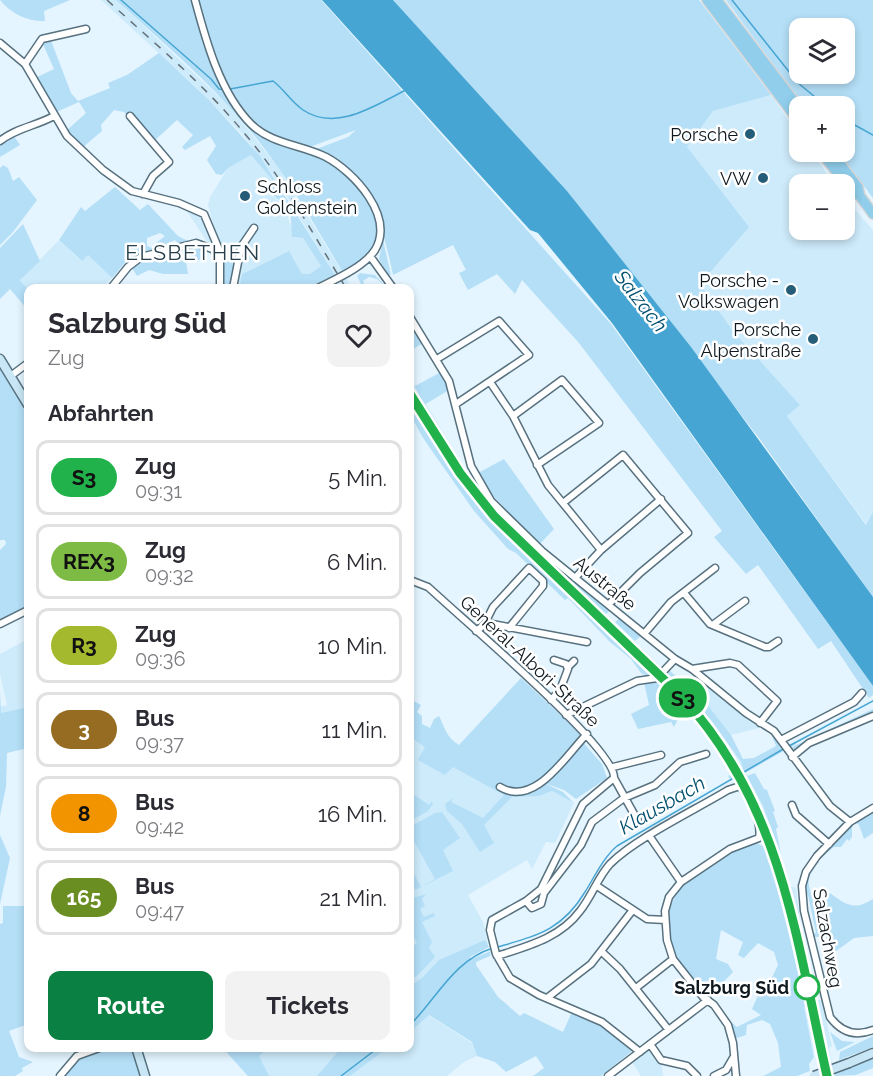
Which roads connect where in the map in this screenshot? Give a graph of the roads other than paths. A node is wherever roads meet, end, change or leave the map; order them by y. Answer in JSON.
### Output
{"nodes":[{"id":1,"x":195,"y":0,"type":"edge"},
{"id":2,"x":707,"y":0,"type":"edge"},
{"id":3,"x":717,"y":0,"type":"edge"},
{"id":4,"x":86,"y":29,"type":"dead end"},
{"id":5,"x":0,"y":43,"type":"edge"},
{"id":6,"x":25,"y":64,"type":"junction"},
{"id":7,"x":789,"y":96,"type":"edge"},
{"id":8,"x":789,"y":108,"type":"edge"},
{"id":9,"x":54,"y":116,"type":"junction"},
{"id":10,"x":130,"y":116,"type":"dead end"},
{"id":11,"x":0,"y":141,"type":"edge"},
{"id":12,"x":829,"y":162,"type":"edge"},
{"id":13,"x":839,"y":162,"type":"edge"},
{"id":14,"x":143,"y":194,"type":"junction"},
{"id":15,"x":860,"y":196,"type":"junction"},
{"id":16,"x":873,"y":214,"type":"edge"},
{"id":17,"x":254,"y":228,"type":"dead end"},
{"id":18,"x":220,"y":252,"type":"junction"},
{"id":19,"x":370,"y":256,"type":"junction"},
{"id":20,"x":114,"y":284,"type":"edge"},
{"id":21,"x":220,"y":284,"type":"edge"},
{"id":22,"x":234,"y":284,"type":"edge"},
{"id":23,"x":324,"y":284,"type":"edge"},
{"id":24,"x":390,"y":284,"type":"edge"},
{"id":25,"x":414,"y":323,"type":"edge"},
{"id":26,"x":0,"y":359,"type":"edge"},
{"id":27,"x":437,"y":359,"type":"junction"},
{"id":28,"x":24,"y":366,"type":"edge"},
{"id":29,"x":12,"y":375,"type":"junction"},
{"id":30,"x":490,"y":382,"type":"junction"},
{"id":31,"x":24,"y":398,"type":"edge"},
{"id":32,"x":456,"y":404,"type":"junction"},
{"id":33,"x":513,"y":416,"type":"junction"},
{"id":34,"x":537,"y":465,"type":"junction"},
{"id":35,"x":661,"y":499,"type":"junction"},
{"id":36,"x":563,"y":503,"type":"junction"},
{"id":37,"x":601,"y":550,"type":"junction"},
{"id":38,"x":715,"y":568,"type":"dead end"},
{"id":39,"x":575,"y":578,"type":"junction"},
{"id":40,"x":414,"y":582,"type":"edge"},
{"id":41,"x":684,"y":592,"type":"junction"},
{"id":42,"x":746,"y":601,"type":"dead end"},
{"id":43,"x":609,"y":604,"type":"junction"},
{"id":44,"x":24,"y":612,"type":"edge"},
{"id":45,"x":485,"y":623,"type":"junction"},
{"id":46,"x":0,"y":624,"type":"edge"},
{"id":47,"x":714,"y":624,"type":"junction"},
{"id":48,"x":509,"y":628,"type":"junction"},
{"id":49,"x":476,"y":631,"type":"junction"},
{"id":50,"x":644,"y":634,"type":"junction"},
{"id":51,"x":778,"y":641,"type":"dead end"},
{"id":52,"x":587,"y":642,"type":"dead end"},
{"id":53,"x":675,"y":659,"type":"junction"},
{"id":54,"x":554,"y":660,"type":"dead end"},
{"id":55,"x":574,"y":661,"type":"dead end"},
{"id":56,"x":568,"y":667,"type":"junction"},
{"id":57,"x":692,"y":669,"type":"junction"},
{"id":58,"x":862,"y":693,"type":"dead end"},
{"id":59,"x":551,"y":700,"type":"junction"},
{"id":60,"x":566,"y":715,"type":"junction"},
{"id":61,"x":873,"y":716,"type":"edge"},
{"id":62,"x":759,"y":723,"type":"junction"},
{"id":63,"x":587,"y":734,"type":"junction"},
{"id":64,"x":781,"y":740,"type":"junction"},
{"id":65,"x":661,"y":754,"type":"dead end"},
{"id":66,"x":706,"y":754,"type":"dead end"},
{"id":67,"x":791,"y":755,"type":"junction"},
{"id":68,"x":613,"y":767,"type":"junction"},
{"id":69,"x":614,"y":778,"type":"junction"},
{"id":70,"x":500,"y":787,"type":"dead end"},
{"id":71,"x":624,"y":798,"type":"junction"},
{"id":72,"x":792,"y":805,"type":"dead end"},
{"id":73,"x":873,"y":808,"type":"edge"},
{"id":74,"x":850,"y":822,"type":"junction"},
{"id":75,"x":639,"y":823,"type":"dead end"},
{"id":76,"x":650,"y":837,"type":"junction"},
{"id":77,"x":829,"y":844,"type":"junction"},
{"id":78,"x":681,"y":882,"type":"junction"},
{"id":79,"x":597,"y":886,"type":"junction"},
{"id":80,"x":526,"y":902,"type":"junction"},
{"id":81,"x":632,"y":911,"type":"junction"},
{"id":82,"x":665,"y":920,"type":"junction"},
{"id":83,"x":602,"y":952,"type":"junction"},
{"id":84,"x":496,"y":955,"type":"junction"},
{"id":85,"x":673,"y":959,"type":"junction"},
{"id":86,"x":636,"y":988,"type":"junction"},
{"id":87,"x":547,"y":998,"type":"junction"},
{"id":88,"x":708,"y":1000,"type":"junction"},
{"id":89,"x":668,"y":1029,"type":"junction"},
{"id":90,"x":873,"y":1030,"type":"edge"},
{"id":91,"x":650,"y":1044,"type":"junction"},
{"id":92,"x":88,"y":1052,"type":"edge"},
{"id":93,"x":138,"y":1052,"type":"edge"},
{"id":94,"x":640,"y":1052,"type":"junction"},
{"id":95,"x":873,"y":1053,"type":"edge"},
{"id":96,"x":734,"y":1058,"type":"junction"},
{"id":97,"x":717,"y":1075,"type":"edge"},
{"id":98,"x":60,"y":1076,"type":"edge"},
{"id":99,"x":145,"y":1076,"type":"edge"},
{"id":100,"x":608,"y":1076,"type":"edge"},
{"id":101,"x":697,"y":1076,"type":"edge"},
{"id":102,"x":735,"y":1076,"type":"edge"},
{"id":103,"x":814,"y":1076,"type":"edge"}],
"edges":[{"from":1,"to":19,"type":"street"},
{"from":2,"to":8,"type":"main road"},
{"from":3,"to":7,"type":"main road"},
{"from":4,"to":6,"type":"street"},
{"from":5,"to":6,"type":"street"},
{"from":6,"to":9,"type":"street"},
{"from":9,"to":11,"type":"street"},
{"from":9,"to":14,"type":"street"},
{"from":10,"to":14,"type":"street"},
{"from":12,"to":15,"type":"main road"},
{"from":13,"to":15,"type":"main road"},
{"from":14,"to":18,"type":"street"},
{"from":15,"to":16,"type":"main road"},
{"from":17,"to":22,"type":"street"},
{"from":18,"to":20,"type":"street"},
{"from":18,"to":21,"type":"street"},
{"from":19,"to":23,"type":"street"},
{"from":19,"to":24,"type":"street"},
{"from":25,"to":27,"type":"street","name":"Austraße"},
{"from":26,"to":29,"type":"main road"},
{"from":27,"to":30,"type":"street"},
{"from":27,"to":32,"type":"street","name":"Austraße"},
{"from":28,"to":29,"type":"street"},
{"from":29,"to":31,"type":"main road"},
{"from":30,"to":32,"type":"street"},
{"from":30,"to":33,"type":"street"},
{"from":32,"to":39,"type":"street","name":"Austraße"},
{"from":33,"to":34,"type":"street"},
{"from":33,"to":34,"type":"street"},
{"from":34,"to":36,"type":"street"},
{"from":35,"to":36,"type":"street"},
{"from":35,"to":37,"type":"street"},
{"from":35,"to":43,"type":"street"},
{"from":36,"to":37,"type":"street"},
{"from":37,"to":39,"type":"street"},
{"from":38,"to":41,"type":"street"},
{"from":39,"to":43,"type":"street","name":"Austraße"},
{"from":40,"to":49,"type":"street","name":"General-Albori-Straße"},
{"from":41,"to":47,"type":"street"},
{"from":41,"to":50,"type":"street"},
{"from":42,"to":47,"type":"street"},
{"from":43,"to":50,"type":"street","name":"Austraße"},
{"from":44,"to":46,"type":"street"},
{"from":45,"to":48,"type":"street"},
{"from":45,"to":48,"type":"street"},
{"from":45,"to":49,"type":"street"},
{"from":47,"to":51,"type":"street"},
{"from":48,"to":52,"type":"street"},
{"from":49,"to":59,"type":"street","name":"General-Albori-Straße"},
{"from":50,"to":53,"type":"street","name":"Austraße"},
{"from":53,"to":57,"type":"street","name":"Austraße"},
{"from":53,"to":60,"type":"street"},
{"from":54,"to":56,"type":"street"},
{"from":55,"to":56,"type":"street"},
{"from":56,"to":59,"type":"street"},
{"from":57,"to":62,"type":"street","name":"Austraße"},
{"from":57,"to":62,"type":"street"},
{"from":58,"to":64,"type":"street"},
{"from":59,"to":60,"type":"street","name":"General-Albori-Straße"},
{"from":60,"to":63,"type":"street","name":"General-Albori-Straße"},
{"from":61,"to":67,"type":"street"},
{"from":62,"to":64,"type":"street","name":"Austraße"},
{"from":63,"to":68,"type":"street","name":"General-Albori-Straße"},
{"from":63,"to":70,"type":"street"},
{"from":64,"to":67,"type":"street","name":"Austraße"},
{"from":65,"to":68,"type":"street"},
{"from":66,"to":71,"type":"street"},
{"from":67,"to":74,"type":"street","name":"Austraße"},
{"from":68,"to":69,"type":"street"},
{"from":69,"to":71,"type":"street"},
{"from":69,"to":80,"type":"street"},
{"from":71,"to":75,"type":"street"},
{"from":71,"to":80,"type":"street"},
{"from":72,"to":77,"type":"street"},
{"from":73,"to":74,"type":"street","name":"Salzachweg"},
{"from":74,"to":77,"type":"street","name":"Salzachweg"},
{"from":76,"to":78,"type":"street"},
{"from":76,"to":78,"type":"street"},
{"from":76,"to":79,"type":"street"},
{"from":77,"to":90,"type":"street","name":"Salzachweg"},
{"from":78,"to":82,"type":"street"},
{"from":79,"to":81,"type":"street"},
{"from":79,"to":84,"type":"street"},
{"from":80,"to":84,"type":"street"},
{"from":81,"to":82,"type":"street"},
{"from":81,"to":83,"type":"street"},
{"from":82,"to":85,"type":"street"},
{"from":83,"to":86,"type":"street"},
{"from":83,"to":87,"type":"street"},
{"from":84,"to":87,"type":"street"},
{"from":85,"to":86,"type":"street"},
{"from":85,"to":88,"type":"street"},
{"from":86,"to":89,"type":"street"},
{"from":87,"to":94,"type":"street"},
{"from":88,"to":89,"type":"street"},
{"from":88,"to":96,"type":"street"},
{"from":89,"to":91,"type":"street"},
{"from":91,"to":94,"type":"street"},
{"from":91,"to":101,"type":"street"},
{"from":92,"to":98,"type":"street"},
{"from":93,"to":99,"type":"main road"},
{"from":94,"to":100,"type":"street"},
{"from":95,"to":103,"type":"main road","bridge":true},
{"from":96,"to":97,"type":"street"},
{"from":96,"to":102,"type":"street"},
{"from":97,"to":102,"type":"street"}]}
